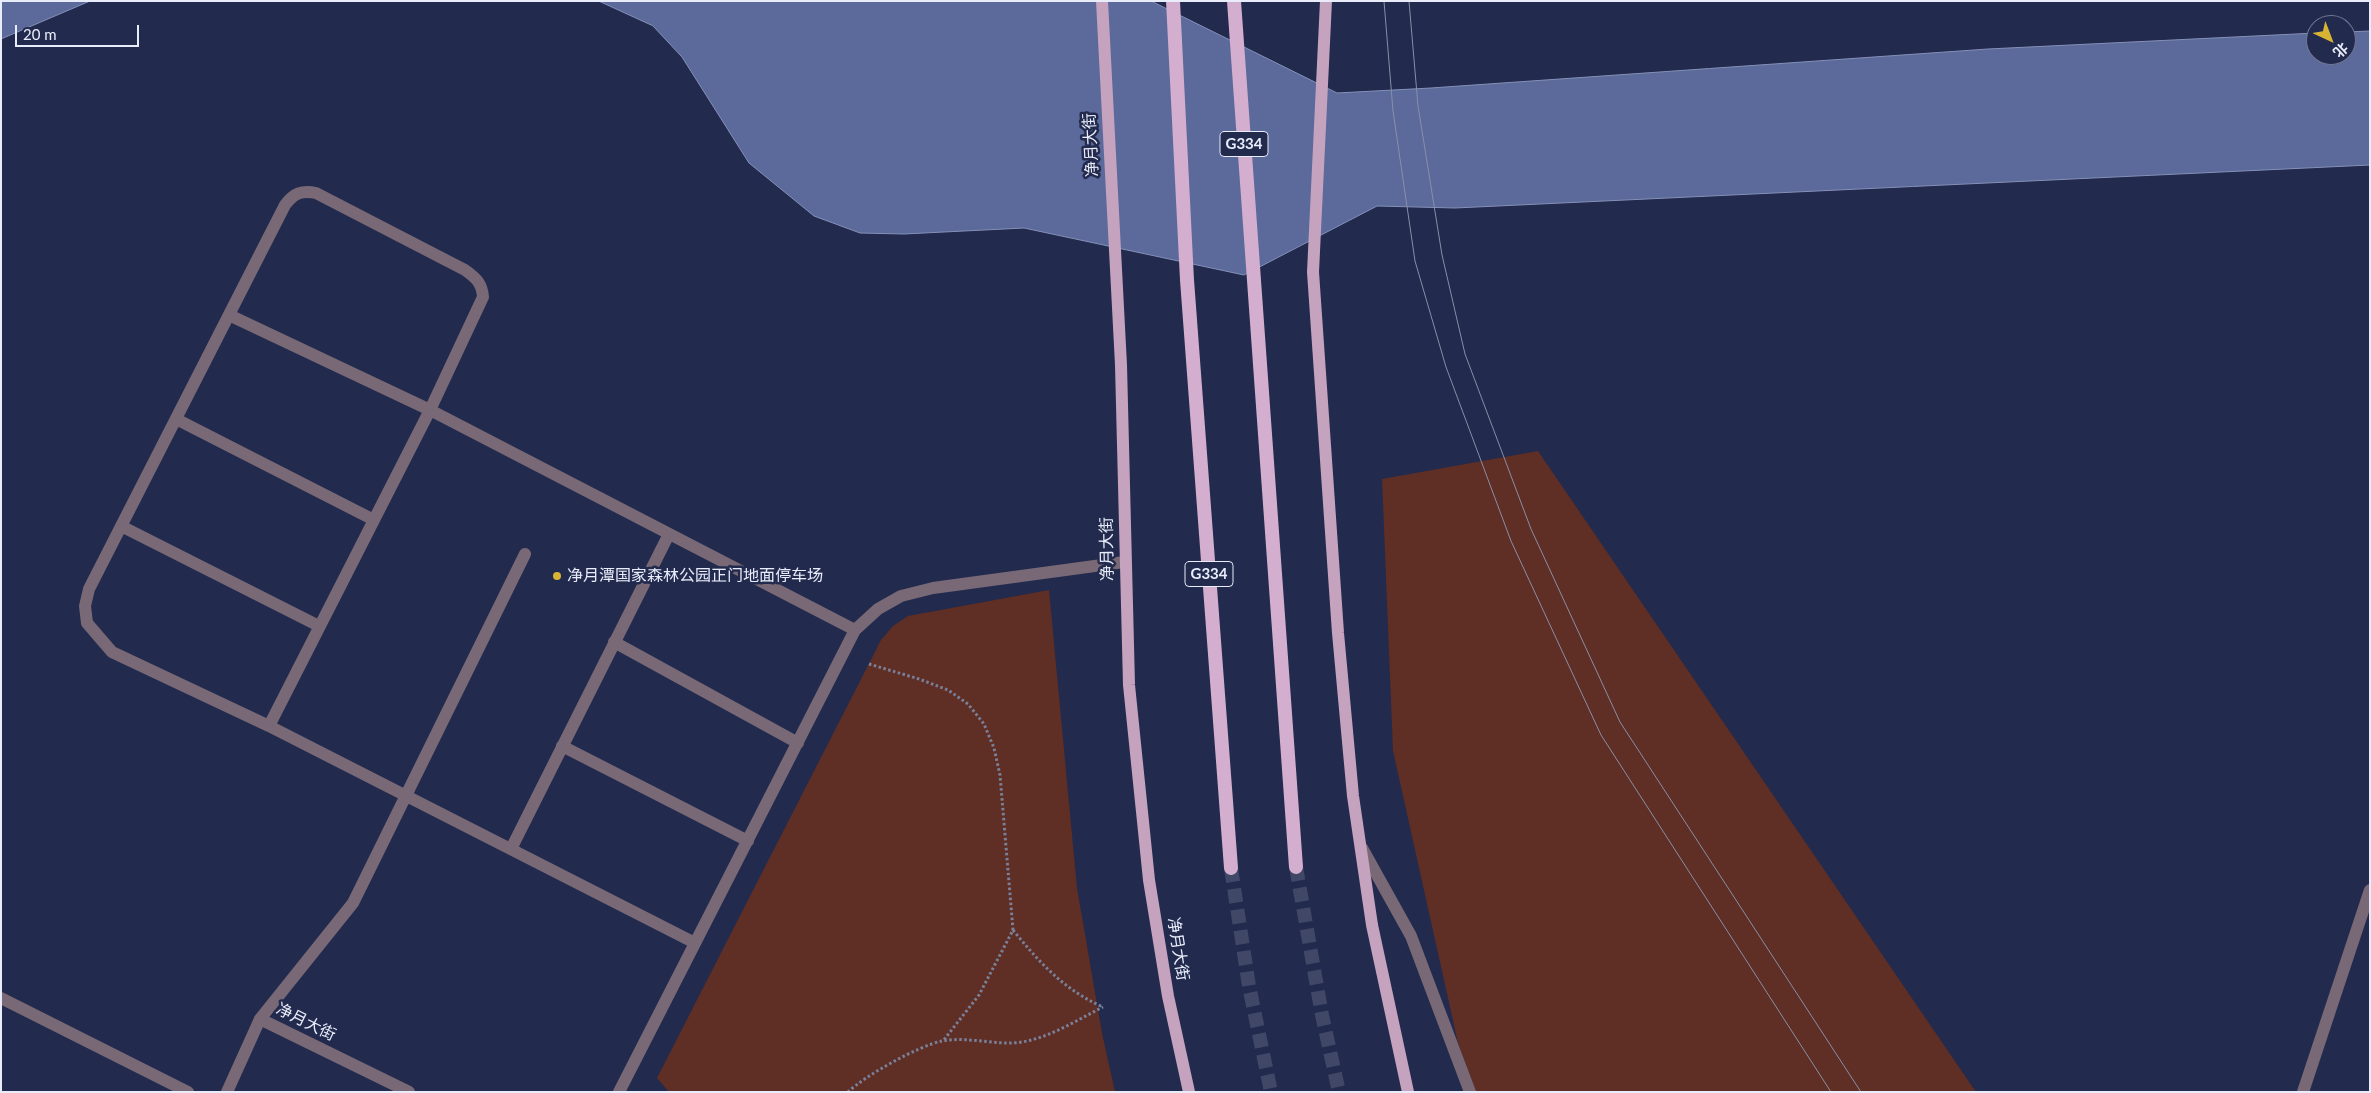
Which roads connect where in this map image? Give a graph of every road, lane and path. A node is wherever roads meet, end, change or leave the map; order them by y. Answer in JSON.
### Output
{"nodes":[{"id":1,"x":1102,"y":1,"type":"edge"},
{"id":2,"x":1174,"y":1,"type":"edge"},
{"id":3,"x":1234,"y":1,"type":"edge"},
{"id":4,"x":1326,"y":1,"type":"edge"},
{"id":5,"x":229,"y":315,"type":"junction"},
{"id":6,"x":430,"y":410,"type":"junction"},
{"id":7,"x":176,"y":419,"type":"junction"},
{"id":8,"x":374,"y":520,"type":"junction"},
{"id":9,"x":121,"y":526,"type":"junction"},
{"id":10,"x":669,"y":534,"type":"junction"},
{"id":11,"x":525,"y":554,"type":"dead end"},
{"id":12,"x":1124,"y":562,"type":"junction"},
{"id":13,"x":319,"y":626,"type":"junction"},
{"id":14,"x":855,"y":630,"type":"junction"},
{"id":15,"x":614,"y":642,"type":"junction"},
{"id":16,"x":842,"y":656,"type":"junction"},
{"id":17,"x":269,"y":726,"type":"junction"},
{"id":18,"x":798,"y":743,"type":"junction"},
{"id":19,"x":562,"y":746,"type":"junction"},
{"id":20,"x":406,"y":796,"type":"junction"},
{"id":21,"x":748,"y":841,"type":"junction"},
{"id":22,"x":1360,"y":846,"type":"junction"},
{"id":23,"x":510,"y":849,"type":"junction"},
{"id":24,"x":1296,"y":867,"type":"tunnel mouth"},
{"id":25,"x":1231,"y":868,"type":"tunnel mouth"},
{"id":26,"x":2370,"y":890,"type":"edge"},
{"id":27,"x":1013,"y":930,"type":"junction"},
{"id":28,"x":695,"y":943,"type":"junction"},
{"id":29,"x":1,"y":998,"type":"edge"},
{"id":30,"x":260,"y":1019,"type":"junction"},
{"id":31,"x":943,"y":1041,"type":"junction"},
{"id":32,"x":188,"y":1092,"type":"edge"},
{"id":33,"x":227,"y":1092,"type":"edge"},
{"id":34,"x":409,"y":1092,"type":"edge"},
{"id":35,"x":618,"y":1092,"type":"edge"},
{"id":36,"x":848,"y":1092,"type":"edge"},
{"id":37,"x":1189,"y":1092,"type":"edge"},
{"id":38,"x":1408,"y":1092,"type":"edge"},
{"id":39,"x":1470,"y":1092,"type":"edge"},
{"id":40,"x":2304,"y":1092,"type":"edge"}],
"edges":[{"from":1,"to":12,"type":"main road","name":"净月大街"},
{"from":2,"to":25,"type":"highway","number":"G334"},
{"from":3,"to":24,"type":"highway","number":"G334"},
{"from":4,"to":22,"type":"main road"},
{"from":5,"to":6,"type":"street"},
{"from":5,"to":6,"type":"street"},
{"from":5,"to":7,"type":"street"},
{"from":6,"to":8,"type":"street"},
{"from":6,"to":10,"type":"street"},
{"from":7,"to":8,"type":"street"},
{"from":7,"to":9,"type":"street"},
{"from":8,"to":13,"type":"street"},
{"from":9,"to":13,"type":"street"},
{"from":9,"to":17,"type":"street"},
{"from":10,"to":14,"type":"street"},
{"from":10,"to":15,"type":"street"},
{"from":11,"to":20,"type":"street"},
{"from":12,"to":14,"type":"street"},
{"from":12,"to":37,"type":"main road","name":"净月大街"},
{"from":13,"to":17,"type":"street"},
{"from":14,"to":16,"type":"street"},
{"from":15,"to":18,"type":"street"},
{"from":15,"to":19,"type":"street"},
{"from":16,"to":18,"type":"street"},
{"from":16,"to":27,"type":"path"},
{"from":17,"to":20,"type":"street"},
{"from":18,"to":21,"type":"street"},
{"from":19,"to":21,"type":"street"},
{"from":19,"to":23,"type":"street"},
{"from":20,"to":23,"type":"street"},
{"from":20,"to":30,"type":"street"},
{"from":21,"to":28,"type":"street"},
{"from":22,"to":38,"type":"main road"},
{"from":22,"to":39,"type":"street"},
{"from":23,"to":28,"type":"street"},
{"from":26,"to":40,"type":"street"},
{"from":27,"to":31,"type":"path"},
{"from":27,"to":31,"type":"path"},
{"from":28,"to":35,"type":"street"},
{"from":29,"to":32,"type":"street"},
{"from":30,"to":33,"type":"street","name":"净月大街"},
{"from":30,"to":34,"type":"street","name":"净月大街"},
{"from":31,"to":36,"type":"path"}]}
